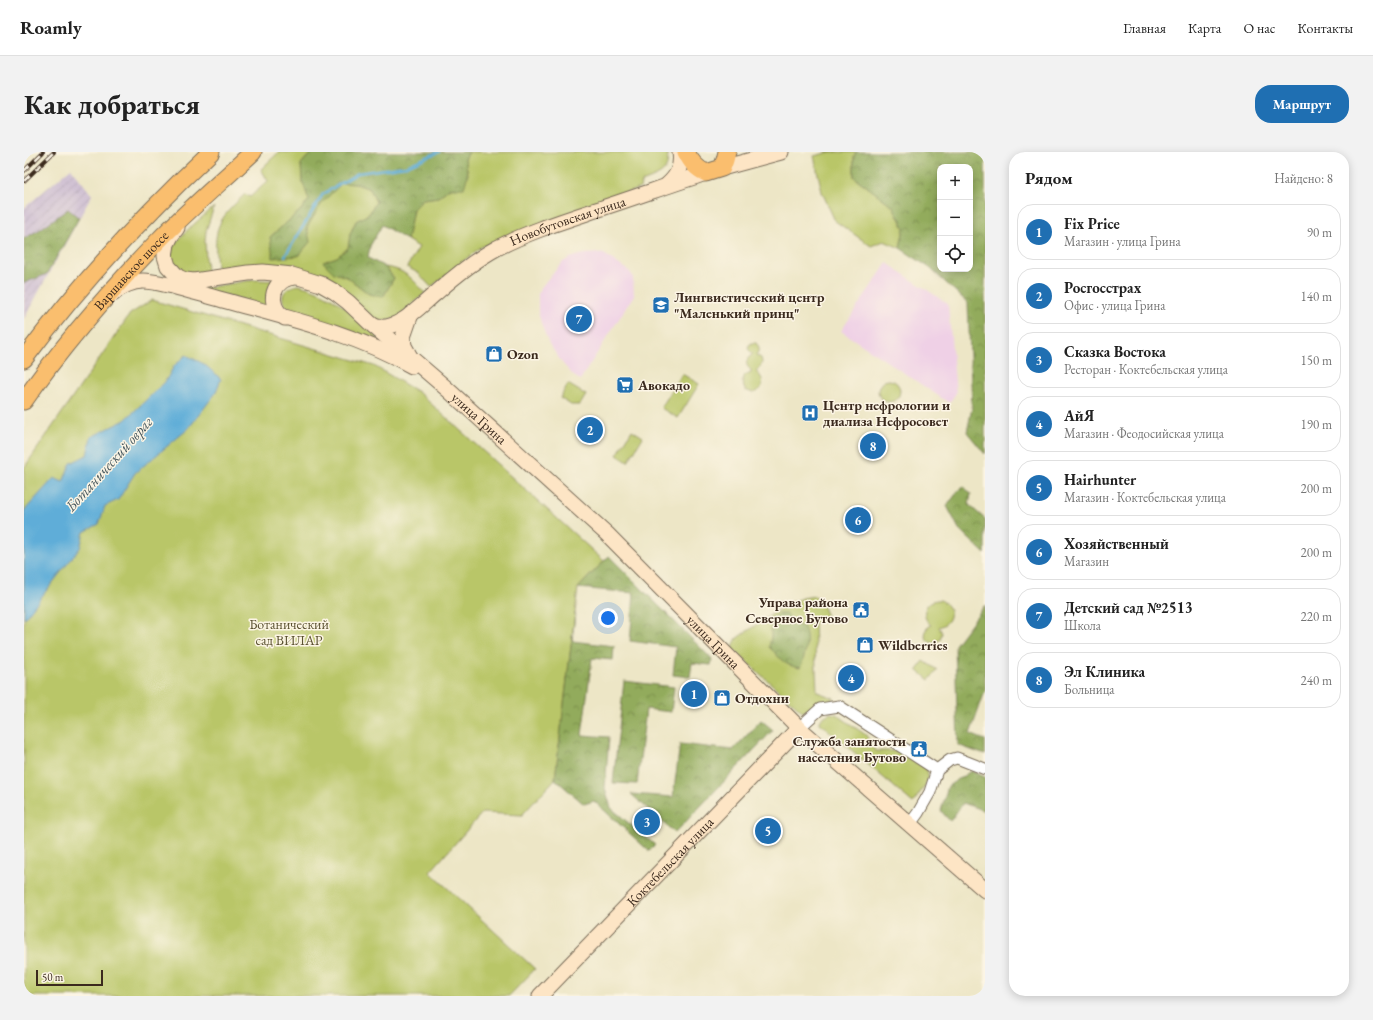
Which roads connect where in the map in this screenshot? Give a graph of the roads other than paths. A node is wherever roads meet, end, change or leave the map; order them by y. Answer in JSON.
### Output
{"nodes":[{"id":1,"x":253,"y":152,"type":"edge"},
{"id":2,"x":680,"y":152,"type":"edge"},
{"id":3,"x":686,"y":152,"type":"edge"},
{"id":4,"x":727,"y":152,"type":"edge"},
{"id":5,"x":781,"y":152,"type":"edge"},
{"id":6,"x":208,"y":155,"type":"edge"},
{"id":7,"x":714,"y":171,"type":"junction"},
{"id":8,"x":667,"y":185,"type":"junction"},
{"id":9,"x":203,"y":199,"type":"junction"},
{"id":10,"x":308,"y":279,"type":"junction"},
{"id":11,"x":95,"y":310,"type":"junction"},
{"id":12,"x":285,"y":318,"type":"junction"},
{"id":13,"x":406,"y":318,"type":"junction"},
{"id":14,"x":374,"y":326,"type":"junction"},
{"id":15,"x":392,"y":341,"type":"junction"},
{"id":16,"x":24,"y":359,"type":"edge"},
{"id":17,"x":406,"y":359,"type":"junction"},
{"id":18,"x":24,"y":402,"type":"edge"},
{"id":19,"x":799,"y":728,"type":"junction"},
{"id":20,"x":985,"y":769,"type":"edge"},
{"id":21,"x":936,"y":770,"type":"junction"},
{"id":22,"x":910,"y":824,"type":"junction"},
{"id":23,"x":985,"y":890,"type":"edge"},
{"id":24,"x":540,"y":996,"type":"edge"}],
"edges":[{"from":1,"to":9,"type":"main road","name":"Варшавское шоссе"},
{"from":2,"to":8,"type":"street"},
{"from":3,"to":7,"type":"main road"},
{"from":4,"to":7,"type":"main road"},
{"from":5,"to":7,"type":"street","name":"Новобутовская улица"},
{"from":6,"to":16,"type":"main road","name":"Варшавское шоссе"},
{"from":7,"to":8,"type":"street","name":"Новобутовская улица"},
{"from":8,"to":13,"type":"street","name":"Новобутовская улица"},
{"from":9,"to":10,"type":"street"},
{"from":9,"to":11,"type":"main road","name":"Варшавское шоссе"},
{"from":10,"to":12,"type":"street"},
{"from":10,"to":14,"type":"street","name":"улица Грина"},
{"from":11,"to":12,"type":"street","name":"улица Грина"},
{"from":11,"to":18,"type":"main road","name":"Варшавское шоссе"},
{"from":12,"to":17,"type":"street","name":"улица Грина"},
{"from":13,"to":14,"type":"street","name":"Новобутовская улица"},
{"from":13,"to":15,"type":"street"},
{"from":13,"to":17,"type":"street"},
{"from":14,"to":15,"type":"street","name":"улица Грина"},
{"from":15,"to":17,"type":"street","name":"улица Грина"},
{"from":17,"to":19,"type":"street","name":"улица Грина"},
{"from":19,"to":21,"type":"street"},
{"from":19,"to":22,"type":"street","name":"улица Грина"},
{"from":19,"to":24,"type":"street","name":"Коктебельская улица"},
{"from":20,"to":21,"type":"street"},
{"from":21,"to":22,"type":"street"},
{"from":22,"to":23,"type":"street","name":"улица Грина"}]}
